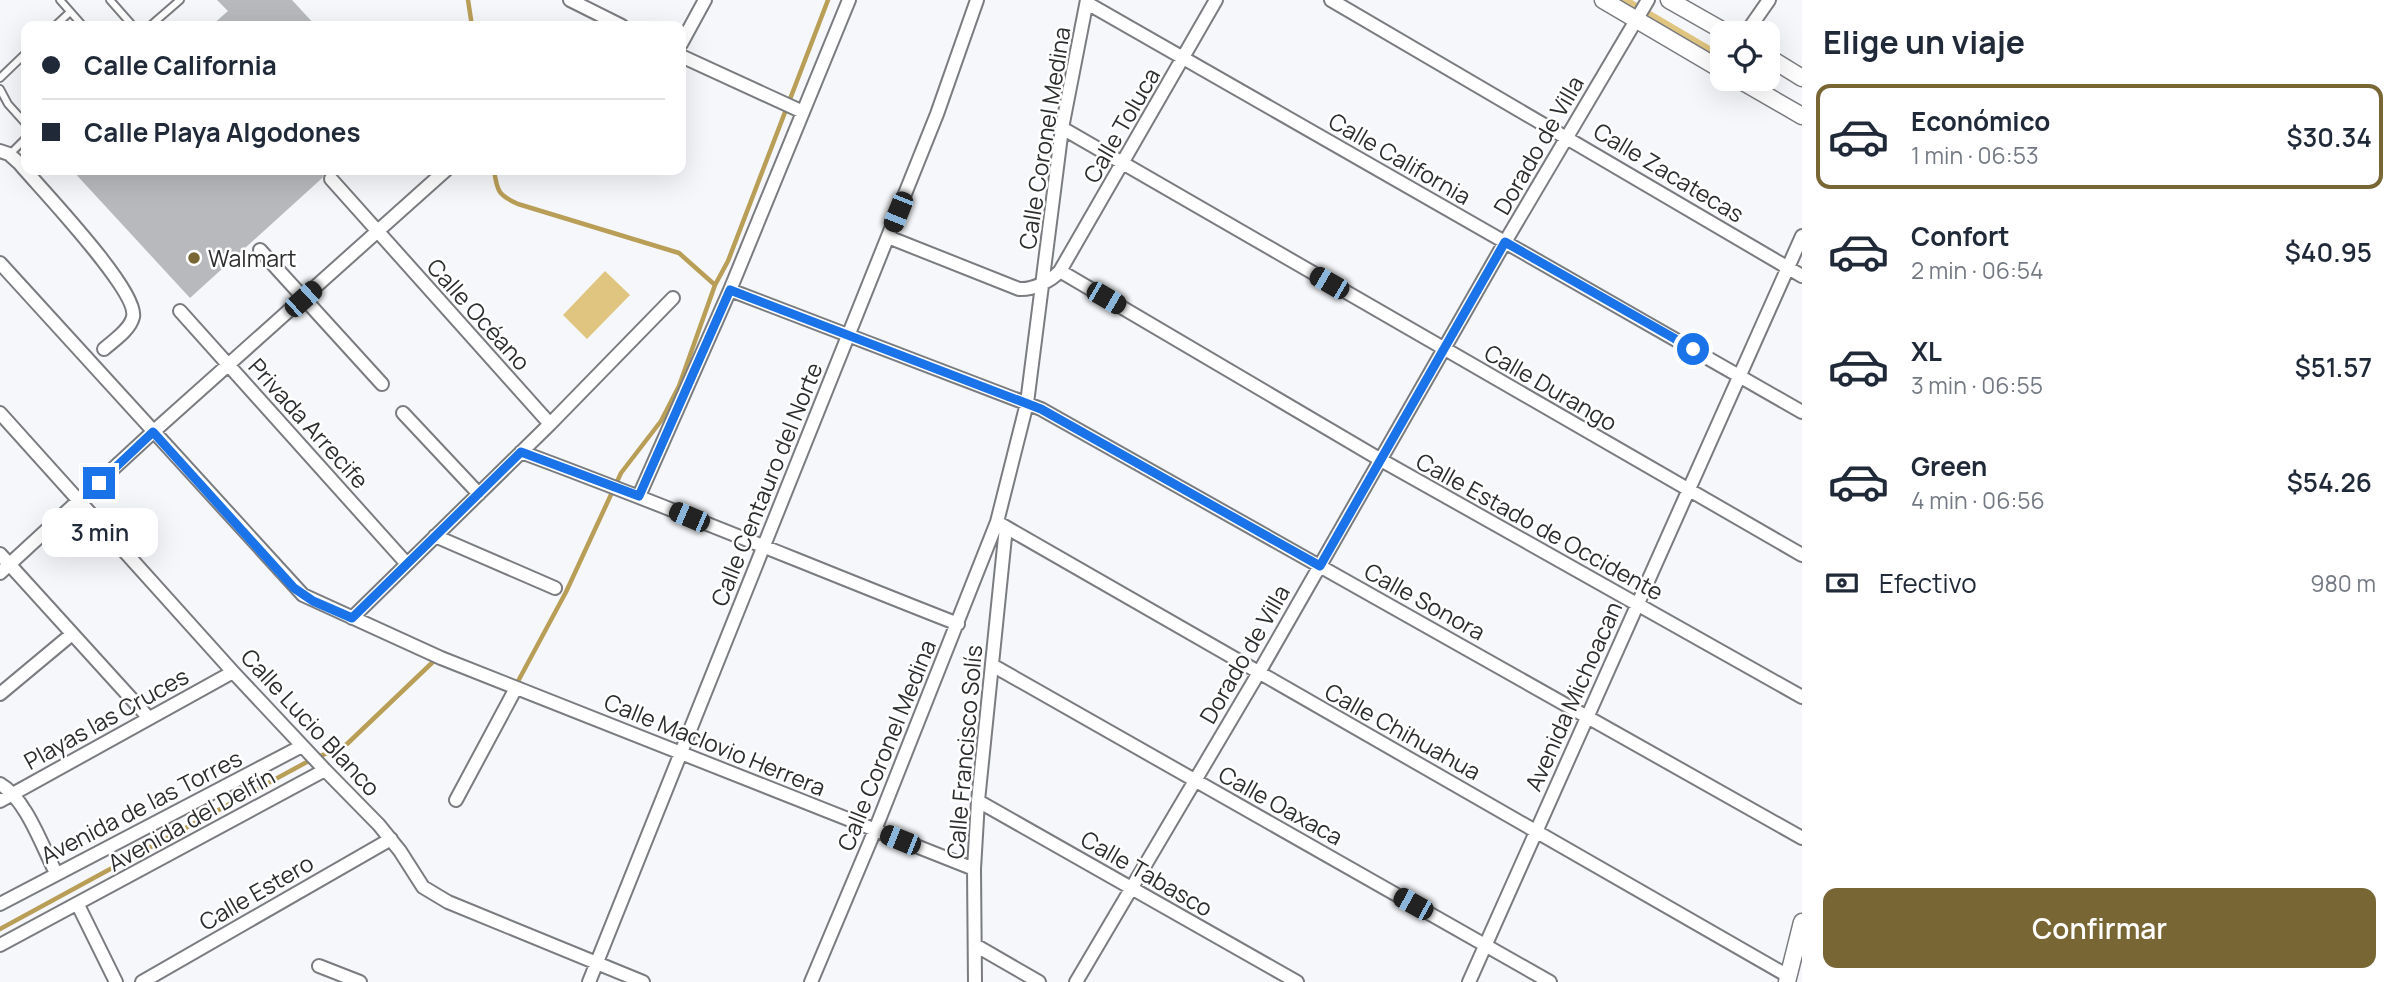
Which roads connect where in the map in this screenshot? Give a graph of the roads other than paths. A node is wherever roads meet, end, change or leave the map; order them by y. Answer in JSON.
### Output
{"nodes":[{"id":1,"x":60,"y":0,"type":"edge"},
{"id":2,"x":110,"y":0,"type":"edge"},
{"id":3,"x":167,"y":0,"type":"edge"},
{"id":4,"x":180,"y":0,"type":"edge"},
{"id":5,"x":570,"y":0,"type":"edge"},
{"id":6,"x":705,"y":0,"type":"edge"},
{"id":7,"x":849,"y":0,"type":"edge"},
{"id":8,"x":977,"y":0,"type":"edge"},
{"id":9,"x":1216,"y":0,"type":"edge"},
{"id":10,"x":1331,"y":0,"type":"edge"},
{"id":11,"x":1603,"y":0,"type":"edge"},
{"id":12,"x":1648,"y":0,"type":"edge"},
{"id":13,"x":1669,"y":0,"type":"edge"},
{"id":14,"x":1769,"y":0,"type":"edge"},
{"id":15,"x":1087,"y":1,"type":"edge"},
{"id":16,"x":173,"y":6,"type":"junction"},
{"id":17,"x":71,"y":12,"type":"junction"},
{"id":18,"x":1635,"y":19,"type":"junction"},
{"id":19,"x":61,"y":21,"type":"edge"},
{"id":20,"x":79,"y":21,"type":"edge"},
{"id":21,"x":129,"y":21,"type":"edge"},
{"id":22,"x":156,"y":21,"type":"edge"},
{"id":23,"x":612,"y":21,"type":"edge"},
{"id":24,"x":1754,"y":21,"type":"edge"},
{"id":25,"x":1710,"y":23,"type":"edge"},
{"id":26,"x":686,"y":35,"type":"edge"},
{"id":27,"x":21,"y":58,"type":"edge"},
{"id":28,"x":686,"y":58,"type":"edge"},
{"id":29,"x":1184,"y":58,"type":"junction"},
{"id":30,"x":1710,"y":63,"type":"edge"},
{"id":31,"x":1780,"y":64,"type":"edge"},
{"id":32,"x":0,"y":78,"type":"edge"},
{"id":33,"x":1802,"y":78,"type":"edge"},
{"id":34,"x":0,"y":89,"type":"edge"},
{"id":35,"x":1759,"y":91,"type":"edge"},
{"id":36,"x":798,"y":110,"type":"junction"},
{"id":37,"x":1802,"y":116,"type":"edge"},
{"id":38,"x":21,"y":118,"type":"edge"},
{"id":39,"x":1062,"y":128,"type":"junction"},
{"id":40,"x":1567,"y":136,"type":"junction"},
{"id":41,"x":21,"y":141,"type":"edge"},
{"id":42,"x":4,"y":153,"type":"edge"},
{"id":43,"x":1123,"y":163,"type":"junction"},
{"id":44,"x":21,"y":171,"type":"edge"},
{"id":45,"x":24,"y":175,"type":"edge"},
{"id":46,"x":440,"y":175,"type":"edge"},
{"id":47,"x":331,"y":179,"type":"dead end"},
{"id":48,"x":377,"y":232,"type":"junction"},
{"id":49,"x":1802,"y":236,"type":"edge"},
{"id":50,"x":888,"y":237,"type":"junction"},
{"id":51,"x":1505,"y":242,"type":"junction"},
{"id":52,"x":260,"y":250,"type":"dead end"},
{"id":53,"x":0,"y":262,"type":"edge"},
{"id":54,"x":1788,"y":268,"type":"junction"},
{"id":55,"x":1060,"y":271,"type":"junction"},
{"id":56,"x":1802,"y":276,"type":"edge"},
{"id":57,"x":1043,"y":283,"type":"junction"},
{"id":58,"x":730,"y":290,"type":"junction"},
{"id":59,"x":673,"y":298,"type":"dead end"},
{"id":60,"x":303,"y":299,"type":"junction"},
{"id":61,"x":180,"y":311,"type":"dead end"},
{"id":62,"x":848,"y":334,"type":"junction"},
{"id":63,"x":104,"y":349,"type":"dead end"},
{"id":64,"x":1444,"y":350,"type":"junction"},
{"id":65,"x":230,"y":365,"type":"junction"},
{"id":66,"x":1740,"y":376,"type":"junction"},
{"id":67,"x":382,"y":384,"type":"dead end"},
{"id":68,"x":1027,"y":402,"type":"junction"},
{"id":69,"x":402,"y":412,"type":"dead end"},
{"id":70,"x":1802,"y":412,"type":"edge"},
{"id":71,"x":0,"y":413,"type":"edge"},
{"id":72,"x":550,"y":424,"type":"junction"},
{"id":73,"x":153,"y":432,"type":"junction"},
{"id":74,"x":521,"y":452,"type":"junction"},
{"id":75,"x":1381,"y":460,"type":"junction"},
{"id":76,"x":1688,"y":489,"type":"junction"},
{"id":77,"x":479,"y":494,"type":"junction"},
{"id":78,"x":636,"y":495,"type":"junction"},
{"id":79,"x":80,"y":500,"type":"junction"},
{"id":80,"x":1002,"y":525,"type":"junction"},
{"id":81,"x":435,"y":536,"type":"junction"},
{"id":82,"x":763,"y":548,"type":"junction"},
{"id":83,"x":0,"y":554,"type":"edge"},
{"id":84,"x":1802,"y":555,"type":"edge"},
{"id":85,"x":407,"y":564,"type":"junction"},
{"id":86,"x":1320,"y":566,"type":"junction"},
{"id":87,"x":5,"y":569,"type":"edge"},
{"id":88,"x":555,"y":588,"type":"dead end"},
{"id":89,"x":1636,"y":604,"type":"junction"},
{"id":90,"x":352,"y":618,"type":"junction"},
{"id":91,"x":958,"y":624,"type":"junction"},
{"id":92,"x":72,"y":634,"type":"junction"},
{"id":93,"x":992,"y":665,"type":"junction"},
{"id":94,"x":233,"y":672,"type":"junction"},
{"id":95,"x":1258,"y":674,"type":"junction"},
{"id":96,"x":516,"y":688,"type":"junction"},
{"id":97,"x":0,"y":694,"type":"edge"},
{"id":98,"x":1802,"y":697,"type":"edge"},
{"id":99,"x":1588,"y":716,"type":"junction"},
{"id":100,"x":148,"y":717,"type":"junction"},
{"id":101,"x":302,"y":746,"type":"junction"},
{"id":102,"x":680,"y":753,"type":"junction"},
{"id":103,"x":325,"y":771,"type":"junction"},
{"id":104,"x":1194,"y":780,"type":"junction"},
{"id":105,"x":0,"y":784,"type":"edge"},
{"id":106,"x":14,"y":794,"type":"junction"},
{"id":107,"x":456,"y":800,"type":"dead end"},
{"id":108,"x":0,"y":801,"type":"edge"},
{"id":109,"x":978,"y":801,"type":"junction"},
{"id":110,"x":875,"y":830,"type":"junction"},
{"id":111,"x":1536,"y":830,"type":"junction"},
{"id":112,"x":1802,"y":838,"type":"edge"},
{"id":113,"x":390,"y":839,"type":"junction"},
{"id":114,"x":974,"y":869,"type":"junction"},
{"id":115,"x":57,"y":873,"type":"junction"},
{"id":116,"x":1132,"y":888,"type":"junction"},
{"id":117,"x":0,"y":904,"type":"edge"},
{"id":118,"x":78,"y":905,"type":"junction"},
{"id":119,"x":1802,"y":922,"type":"edge"},
{"id":120,"x":0,"y":945,"type":"edge"},
{"id":121,"x":975,"y":945,"type":"junction"},
{"id":122,"x":1486,"y":945,"type":"junction"},
{"id":123,"x":597,"y":963,"type":"junction"},
{"id":124,"x":319,"y":966,"type":"dead end"},
{"id":125,"x":1788,"y":979,"type":"edge"},
{"id":126,"x":116,"y":982,"type":"edge"},
{"id":127,"x":142,"y":982,"type":"edge"},
{"id":128,"x":360,"y":982,"type":"edge"},
{"id":129,"x":589,"y":982,"type":"edge"},
{"id":130,"x":643,"y":982,"type":"edge"},
{"id":131,"x":811,"y":982,"type":"edge"},
{"id":132,"x":975,"y":982,"type":"edge"},
{"id":133,"x":1039,"y":982,"type":"edge"},
{"id":134,"x":1076,"y":982,"type":"edge"},
{"id":135,"x":1297,"y":982,"type":"edge"},
{"id":136,"x":1469,"y":982,"type":"edge"},
{"id":137,"x":1550,"y":982,"type":"edge"}],
"edges":[{"from":1,"to":17,"type":"lane"},
{"from":2,"to":21,"type":"lane"},
{"from":3,"to":16,"type":"lane"},
{"from":4,"to":16,"type":"lane"},
{"from":5,"to":23,"type":"street"},
{"from":6,"to":26,"type":"street"},
{"from":7,"to":36,"type":"street"},
{"from":8,"to":50,"type":"street","name":"Calle Centauro del Norte"},
{"from":9,"to":29,"type":"street","name":"Calle Toluca"},
{"from":10,"to":40,"type":"street","name":"Calle Zacatecas"},
{"from":11,"to":18,"type":"street"},
{"from":12,"to":18,"type":"street","name":"Dorado de Villa"},
{"from":13,"to":25,"type":"street"},
{"from":14,"to":24,"type":"street"},
{"from":15,"to":29,"type":"street","name":"Calle California"},
{"from":15,"to":39,"type":"street","name":"Calle Coronel Medina"},
{"from":16,"to":22,"type":"lane"},
{"from":17,"to":19,"type":"lane"},
{"from":17,"to":20,"type":"lane"},
{"from":18,"to":30,"type":"street"},
{"from":18,"to":40,"type":"street","name":"Dorado de Villa"},
{"from":27,"to":32,"type":"lane"},
{"from":28,"to":36,"type":"street"},
{"from":29,"to":43,"type":"street","name":"Calle Toluca"},
{"from":29,"to":51,"type":"street","name":"Calle California"},
{"from":31,"to":33,"type":"street"},
{"from":34,"to":38,"type":"lane"},
{"from":35,"to":37,"type":"street"},
{"from":36,"to":58,"type":"street"},
{"from":39,"to":43,"type":"street","name":"Calle Durango"},
{"from":39,"to":57,"type":"street","name":"Calle Coronel Medina"},
{"from":40,"to":51,"type":"street","name":"Dorado de Villa"},
{"from":40,"to":54,"type":"street","name":"Calle Zacatecas"},
{"from":41,"to":42,"type":"lane"},
{"from":42,"to":44,"type":"street"},
{"from":43,"to":55,"type":"street","name":"Calle Toluca"},
{"from":43,"to":64,"type":"street","name":"Calle Durango"},
{"from":45,"to":63,"type":"street"},
{"from":46,"to":48,"type":"street"},
{"from":47,"to":48,"type":"street","name":"Calle Océano"},
{"from":48,"to":60,"type":"street"},
{"from":48,"to":72,"type":"street","name":"Calle Océano"},
{"from":49,"to":54,"type":"street","name":"Avenida Michoacan"},
{"from":50,"to":57,"type":"street"},
{"from":50,"to":62,"type":"street","name":"Calle Centauro del Norte"},
{"from":51,"to":64,"type":"street","name":"Dorado de Villa"},
{"from":51,"to":66,"type":"street","name":"Calle California"},
{"from":52,"to":60,"type":"street"},
{"from":53,"to":73,"type":"street"},
{"from":54,"to":56,"type":"street","name":"Calle Zacatecas"},
{"from":54,"to":66,"type":"street","name":"Avenida Michoacan"},
{"from":55,"to":57,"type":"street"},
{"from":55,"to":75,"type":"street","name":"Calle Estado de Occidente"},
{"from":57,"to":68,"type":"street","name":"Calle Coronel Medina"},
{"from":58,"to":62,"type":"street","name":"Calle Sonora"},
{"from":58,"to":78,"type":"street"},
{"from":59,"to":72,"type":"street"},
{"from":60,"to":65,"type":"street"},
{"from":60,"to":67,"type":"street"},
{"from":61,"to":65,"type":"street","name":"Privada Arrecife"},
{"from":62,"to":68,"type":"street","name":"Calle Sonora"},
{"from":62,"to":82,"type":"street","name":"Calle Centauro del Norte"},
{"from":64,"to":75,"type":"street","name":"Dorado de Villa"},
{"from":64,"to":76,"type":"street","name":"Calle Durango"},
{"from":65,"to":73,"type":"street"},
{"from":65,"to":85,"type":"street","name":"Privada Arrecife"},
{"from":66,"to":70,"type":"street","name":"Calle California"},
{"from":66,"to":76,"type":"street","name":"Avenida Michoacan"},
{"from":68,"to":80,"type":"street","name":"Calle Coronel Medina"},
{"from":68,"to":86,"type":"street","name":"Calle Sonora"},
{"from":69,"to":77,"type":"street"},
{"from":71,"to":79,"type":"street","name":"Calle Lucio Blanco"},
{"from":72,"to":74,"type":"street"},
{"from":73,"to":79,"type":"street"},
{"from":73,"to":90,"type":"street"},
{"from":74,"to":77,"type":"street"},
{"from":74,"to":78,"type":"street"},
{"from":75,"to":86,"type":"street","name":"Dorado de Villa"},
{"from":75,"to":89,"type":"street","name":"Calle Estado de Occidente"},
{"from":76,"to":84,"type":"street","name":"Calle Durango"},
{"from":76,"to":89,"type":"street","name":"Avenida Michoacan"},
{"from":77,"to":81,"type":"street"},
{"from":78,"to":82,"type":"street"},
{"from":79,"to":87,"type":"street"},
{"from":79,"to":94,"type":"street","name":"Calle Lucio Blanco"},
{"from":80,"to":91,"type":"street","name":"Calle Coronel Medina"},
{"from":80,"to":93,"type":"street","name":"Calle Francisco Solís"},
{"from":80,"to":95,"type":"street","name":"Calle Chihuahua"},
{"from":81,"to":85,"type":"street"},
{"from":81,"to":88,"type":"street"},
{"from":82,"to":91,"type":"street"},
{"from":82,"to":102,"type":"street","name":"Calle Centauro del Norte"},
{"from":83,"to":87,"type":"street"},
{"from":85,"to":90,"type":"street"},
{"from":86,"to":95,"type":"street","name":"Dorado de Villa"},
{"from":86,"to":99,"type":"street","name":"Calle Sonora"},
{"from":87,"to":92,"type":"street"},
{"from":89,"to":98,"type":"street","name":"Calle Estado de Occidente"},
{"from":89,"to":99,"type":"street","name":"Avenida Michoacan"},
{"from":90,"to":96,"type":"street","name":"Calle Maclovio Herrera"},
{"from":91,"to":110,"type":"street","name":"Calle Coronel Medina"},
{"from":92,"to":97,"type":"street"},
{"from":92,"to":100,"type":"street"},
{"from":93,"to":104,"type":"street","name":"Calle Oaxaca"},
{"from":93,"to":109,"type":"street","name":"Calle Francisco Solís"},
{"from":94,"to":100,"type":"street","name":"Playas las Cruces"},
{"from":94,"to":101,"type":"street","name":"Calle Lucio Blanco"},
{"from":95,"to":104,"type":"street","name":"Dorado de Villa"},
{"from":95,"to":111,"type":"street","name":"Calle Chihuahua"},
{"from":96,"to":102,"type":"street","name":"Calle Maclovio Herrera"},
{"from":96,"to":107,"type":"street"},
{"from":99,"to":111,"type":"street","name":"Avenida Michoacan"},
{"from":99,"to":112,"type":"street","name":"Calle Sonora"},
{"from":100,"to":106,"type":"street","name":"Playas las Cruces"},
{"from":101,"to":103,"type":"street","name":"Calle Lucio Blanco"},
{"from":101,"to":115,"type":"street","name":"Avenida de las Torres"},
{"from":102,"to":110,"type":"street","name":"Calle Maclovio Herrera"},
{"from":102,"to":123,"type":"street","name":"Calle Centauro del Norte"},
{"from":103,"to":113,"type":"street","name":"Calle Lucio Blanco"},
{"from":103,"to":118,"type":"street","name":"Avenida del Delfín"},
{"from":104,"to":116,"type":"street","name":"Dorado de Villa"},
{"from":104,"to":122,"type":"street","name":"Calle Oaxaca"},
{"from":105,"to":106,"type":"street"},
{"from":106,"to":108,"type":"street","name":"Playas las Cruces"},
{"from":106,"to":115,"type":"street"},
{"from":109,"to":114,"type":"street","name":"Calle Francisco Solís"},
{"from":109,"to":116,"type":"street","name":"Calle Tabasco"},
{"from":110,"to":114,"type":"street","name":"Calle Maclovio Herrera"},
{"from":110,"to":131,"type":"street","name":"Calle Coronel Medina"},
{"from":111,"to":122,"type":"street","name":"Avenida Michoacan"},
{"from":111,"to":125,"type":"street","name":"Calle Chihuahua"},
{"from":113,"to":123,"type":"street","name":"Calle Lucio Blanco"},
{"from":113,"to":127,"type":"street","name":"Calle Estero"},
{"from":114,"to":121,"type":"street","name":"Calle Francisco Solís"},
{"from":115,"to":117,"type":"street","name":"Avenida de las Torres"},
{"from":116,"to":134,"type":"street","name":"Dorado de Villa"},
{"from":116,"to":135,"type":"street","name":"Calle Tabasco"},
{"from":118,"to":120,"type":"street"},
{"from":118,"to":126,"type":"street"},
{"from":119,"to":125,"type":"street"},
{"from":121,"to":132,"type":"street","name":"Calle Francisco Solís"},
{"from":121,"to":133,"type":"street"},
{"from":122,"to":136,"type":"street","name":"Avenida Michoacan"},
{"from":122,"to":137,"type":"street","name":"Calle Oaxaca"},
{"from":123,"to":129,"type":"street","name":"Calle Centauro del Norte"},
{"from":123,"to":130,"type":"street","name":"Calle Lucio Blanco"},
{"from":124,"to":128,"type":"street"}]}
